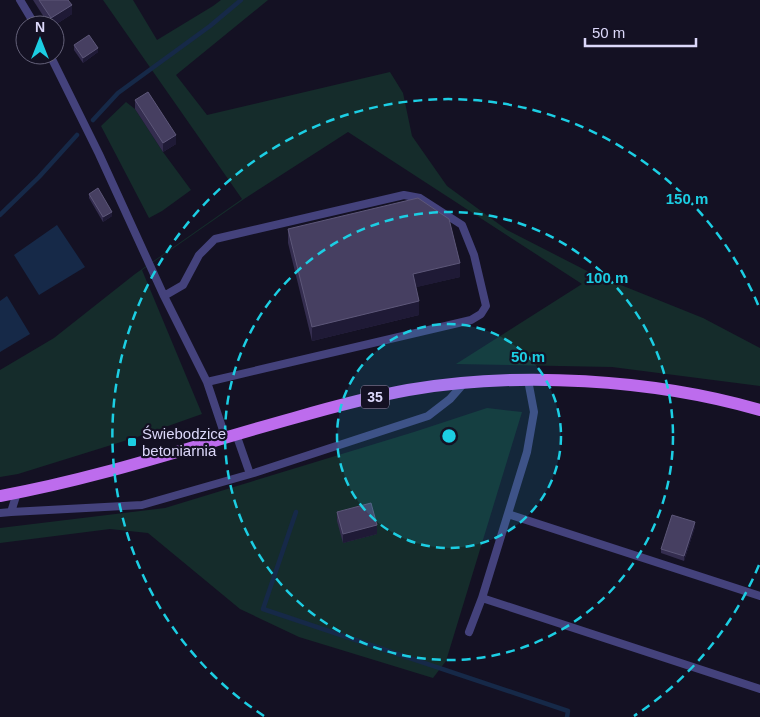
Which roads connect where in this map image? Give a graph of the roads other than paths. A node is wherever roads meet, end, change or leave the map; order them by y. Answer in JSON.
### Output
{"nodes":[{"id":1,"x":20,"y":0,"type":"edge"},
{"id":2,"x":29,"y":15,"type":"edge"},
{"id":3,"x":55,"y":65,"type":"edge"},
{"id":4,"x":164,"y":296,"type":"junction"},
{"id":5,"x":528,"y":380,"type":"junction"},
{"id":6,"x":208,"y":382,"type":"junction"},
{"id":7,"x":464,"y":383,"type":"junction"},
{"id":8,"x":760,"y":410,"type":"edge"},
{"id":9,"x":231,"y":435,"type":"junction"},
{"id":10,"x":250,"y":474,"type":"junction"},
{"id":11,"x":17,"y":493,"type":"junction"},
{"id":12,"x":0,"y":496,"type":"edge"},
{"id":13,"x":11,"y":512,"type":"junction"},
{"id":14,"x":0,"y":513,"type":"edge"},
{"id":15,"x":508,"y":514,"type":"junction"},
{"id":16,"x":760,"y":596,"type":"edge"},
{"id":17,"x":482,"y":598,"type":"junction"},
{"id":18,"x":469,"y":632,"type":"dead end"},
{"id":19,"x":760,"y":689,"type":"edge"}],
"edges":[{"from":1,"to":2,"type":"lane"},
{"from":3,"to":4,"type":"lane"},
{"from":4,"to":6,"type":"lane"},
{"from":4,"to":6,"type":"lane"},
{"from":5,"to":7,"type":"main road","number":"35"},
{"from":5,"to":8,"type":"main road","number":"35"},
{"from":5,"to":15,"type":"lane"},
{"from":6,"to":9,"type":"lane"},
{"from":7,"to":9,"type":"main road","number":"35"},
{"from":7,"to":10,"type":"lane"},
{"from":9,"to":10,"type":"lane"},
{"from":9,"to":11,"type":"main road","number":"35"},
{"from":10,"to":13,"type":"lane"},
{"from":11,"to":12,"type":"main road","number":"35"},
{"from":11,"to":13,"type":"lane"},
{"from":13,"to":14,"type":"lane"},
{"from":15,"to":16,"type":"lane"},
{"from":15,"to":17,"type":"lane"},
{"from":17,"to":18,"type":"lane"},
{"from":17,"to":19,"type":"lane"}]}
